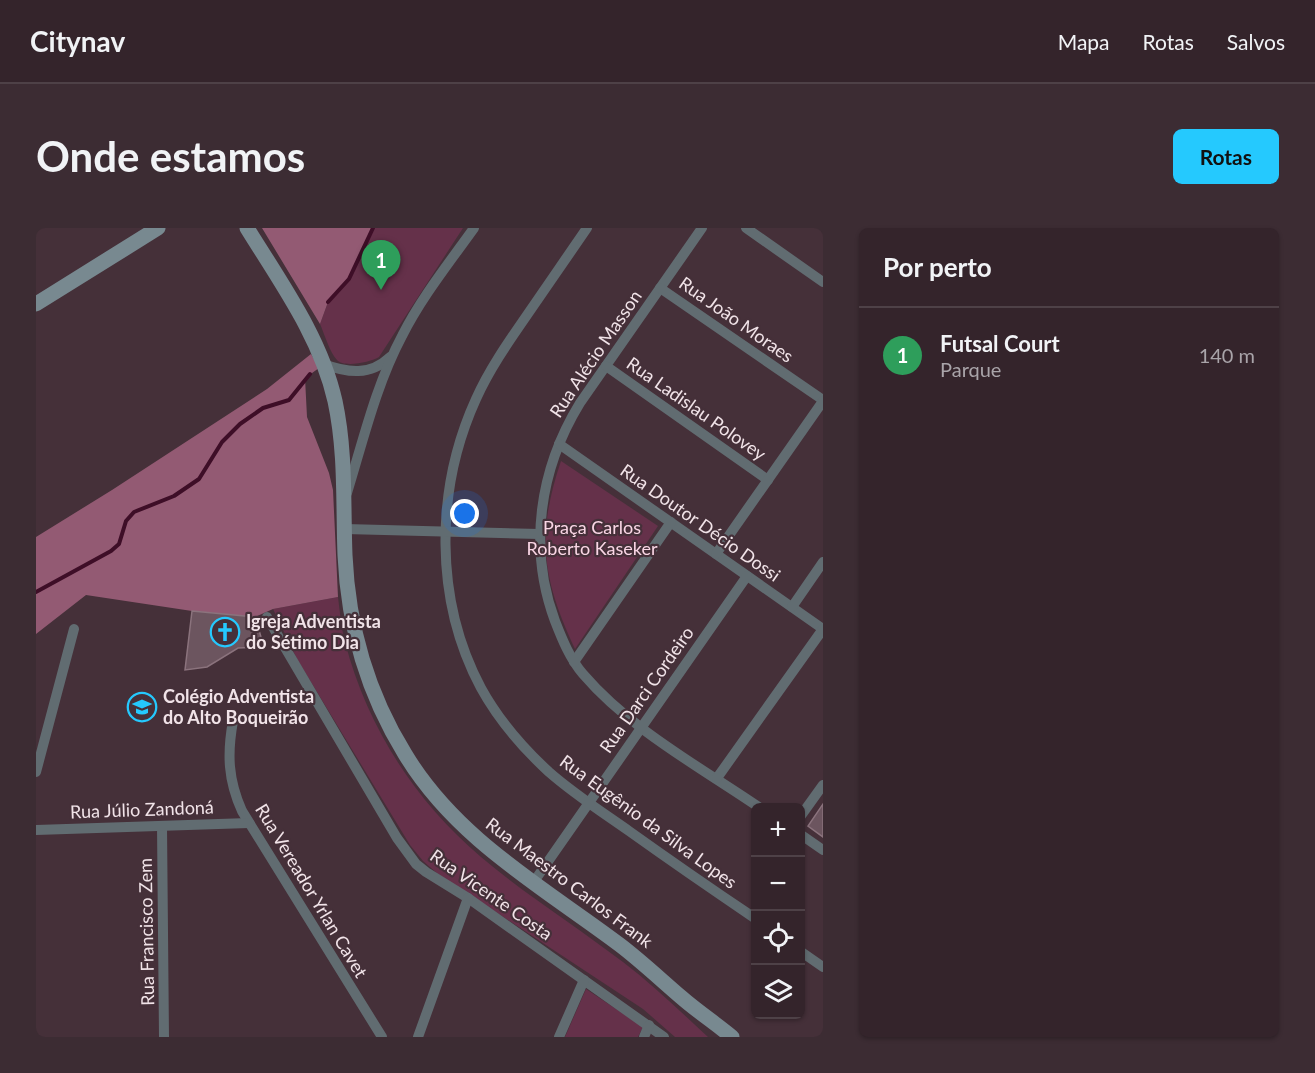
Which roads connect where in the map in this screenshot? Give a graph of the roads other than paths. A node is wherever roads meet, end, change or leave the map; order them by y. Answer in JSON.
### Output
{"nodes":[{"id":1,"x":158,"y":228,"type":"edge"},
{"id":2,"x":248,"y":228,"type":"edge"},
{"id":3,"x":474,"y":228,"type":"edge"},
{"id":4,"x":587,"y":228,"type":"edge"},
{"id":5,"x":702,"y":228,"type":"edge"},
{"id":6,"x":746,"y":228,"type":"edge"},
{"id":7,"x":823,"y":282,"type":"edge"},
{"id":8,"x":660,"y":288,"type":"junction"},
{"id":9,"x":36,"y":304,"type":"edge"},
{"id":10,"x":393,"y":355,"type":"junction"},
{"id":11,"x":323,"y":364,"type":"junction"},
{"id":12,"x":606,"y":366,"type":"junction"},
{"id":13,"x":823,"y":400,"type":"edge"},
{"id":14,"x":559,"y":444,"type":"junction"},
{"id":15,"x":768,"y":480,"type":"junction"},
{"id":16,"x":345,"y":501,"type":"junction"},
{"id":17,"x":671,"y":522,"type":"junction"},
{"id":18,"x":345,"y":528,"type":"junction"},
{"id":19,"x":445,"y":531,"type":"junction"},
{"id":20,"x":539,"y":534,"type":"junction"},
{"id":21,"x":716,"y":554,"type":"junction"},
{"id":22,"x":823,"y":562,"type":"edge"},
{"id":23,"x":747,"y":576,"type":"junction"},
{"id":24,"x":792,"y":607,"type":"junction"},
{"id":25,"x":267,"y":617,"type":"dead end"},
{"id":26,"x":74,"y":629,"type":"dead end"},
{"id":27,"x":823,"y":629,"type":"edge"},
{"id":28,"x":574,"y":662,"type":"junction"},
{"id":29,"x":233,"y":721,"type":"dead end"},
{"id":30,"x":641,"y":727,"type":"junction"},
{"id":31,"x":36,"y":772,"type":"edge"},
{"id":32,"x":717,"y":778,"type":"junction"},
{"id":33,"x":823,"y":785,"type":"edge"},
{"id":34,"x":588,"y":803,"type":"junction"},
{"id":35,"x":754,"y":803,"type":"edge"},
{"id":36,"x":805,"y":811,"type":"edge"},
{"id":37,"x":249,"y":823,"type":"junction"},
{"id":38,"x":162,"y":826,"type":"junction"},
{"id":39,"x":36,"y":830,"type":"edge"},
{"id":40,"x":805,"y":837,"type":"edge"},
{"id":41,"x":823,"y":849,"type":"edge"},
{"id":42,"x":533,"y":883,"type":"junction"},
{"id":43,"x":468,"y":898,"type":"junction"},
{"id":44,"x":751,"y":916,"type":"edge"},
{"id":45,"x":805,"y":954,"type":"edge"},
{"id":46,"x":823,"y":966,"type":"edge"},
{"id":47,"x":584,"y":980,"type":"junction"},
{"id":48,"x":682,"y":997,"type":"junction"},
{"id":49,"x":649,"y":1025,"type":"junction"},
{"id":50,"x":164,"y":1037,"type":"edge"},
{"id":51,"x":382,"y":1037,"type":"edge"},
{"id":52,"x":418,"y":1037,"type":"edge"},
{"id":53,"x":559,"y":1037,"type":"edge"},
{"id":54,"x":644,"y":1037,"type":"edge"},
{"id":55,"x":664,"y":1037,"type":"edge"},
{"id":56,"x":717,"y":1037,"type":"edge"},
{"id":57,"x":732,"y":1037,"type":"edge"}],
"edges":[{"from":1,"to":9,"type":"main road"},
{"from":2,"to":11,"type":"main road","name":"Rua Maestro Carlos Frank"},
{"from":3,"to":10,"type":"street"},
{"from":4,"to":19,"type":"street","name":"Rua Eugênio da Silva Lopes"},
{"from":5,"to":8,"type":"street","name":"Rua Alécio Masson"},
{"from":6,"to":7,"type":"street"},
{"from":8,"to":12,"type":"street","name":"Rua Alécio Masson"},
{"from":8,"to":13,"type":"street","name":"Rua João Moraes"},
{"from":10,"to":11,"type":"street"},
{"from":10,"to":16,"type":"street"},
{"from":11,"to":16,"type":"main road","name":"Rua Maestro Carlos Frank"},
{"from":12,"to":14,"type":"street","name":"Rua Alécio Masson"},
{"from":12,"to":15,"type":"street","name":"Rua Ladislau Polovey"},
{"from":13,"to":15,"type":"street"},
{"from":14,"to":17,"type":"street","name":"Rua Doutor Décio Dossi"},
{"from":14,"to":20,"type":"street","name":"Rua Alécio Masson"},
{"from":15,"to":21,"type":"street"},
{"from":16,"to":18,"type":"main road","name":"Rua Maestro Carlos Frank"},
{"from":17,"to":21,"type":"street","name":"Rua Doutor Décio Dossi"},
{"from":17,"to":28,"type":"street"},
{"from":18,"to":19,"type":"street"},
{"from":18,"to":42,"type":"main road","name":"Rua Maestro Carlos Frank"},
{"from":19,"to":20,"type":"street"},
{"from":19,"to":34,"type":"street","name":"Rua Eugênio da Silva Lopes"},
{"from":20,"to":28,"type":"street","name":"Rua Alécio Masson"},
{"from":21,"to":23,"type":"street","name":"Rua Doutor Décio Dossi"},
{"from":22,"to":24,"type":"street"},
{"from":23,"to":24,"type":"street","name":"Rua Doutor Décio Dossi"},
{"from":23,"to":30,"type":"street","name":"Rua Darci Cordeiro"},
{"from":24,"to":27,"type":"street","name":"Rua Doutor Décio Dossi"},
{"from":25,"to":43,"type":"street","name":"Rua Vicente Costa"},
{"from":26,"to":31,"type":"street"},
{"from":27,"to":32,"type":"street"},
{"from":28,"to":30,"type":"street","name":"Rua Alécio Masson"},
{"from":29,"to":37,"type":"street","name":"Rua Vereador Yrlan Cavet"},
{"from":30,"to":32,"type":"street","name":"Rua Alécio Masson"},
{"from":30,"to":34,"type":"street","name":"Rua Darci Cordeiro"},
{"from":32,"to":35,"type":"street","name":"Rua Alécio Masson"},
{"from":33,"to":36,"type":"street"},
{"from":34,"to":42,"type":"street","name":"Rua Darci Cordeiro"},
{"from":34,"to":44,"type":"street","name":"Rua Eugênio da Silva Lopes"},
{"from":37,"to":38,"type":"street","name":"Rua Júlio Zandoná"},
{"from":37,"to":51,"type":"street","name":"Rua Vereador Yrlan Cavet"},
{"from":38,"to":39,"type":"street","name":"Rua Júlio Zandoná"},
{"from":38,"to":50,"type":"street","name":"Rua Francisco Zem"},
{"from":40,"to":41,"type":"street"},
{"from":42,"to":48,"type":"main road","name":"Rua Maestro Carlos Frank"},
{"from":43,"to":47,"type":"street","name":"Rua Vicente Costa"},
{"from":43,"to":52,"type":"street"},
{"from":45,"to":46,"type":"street"},
{"from":47,"to":49,"type":"street","name":"Rua Vicente Costa"},
{"from":47,"to":53,"type":"street"},
{"from":48,"to":56,"type":"main road","name":"Rua Maestro Carlos Frank"},
{"from":48,"to":57,"type":"main road","name":"Rua Maestro Carlos Frank"},
{"from":49,"to":54,"type":"street"},
{"from":49,"to":55,"type":"street","name":"Rua Vicente Costa"}]}
